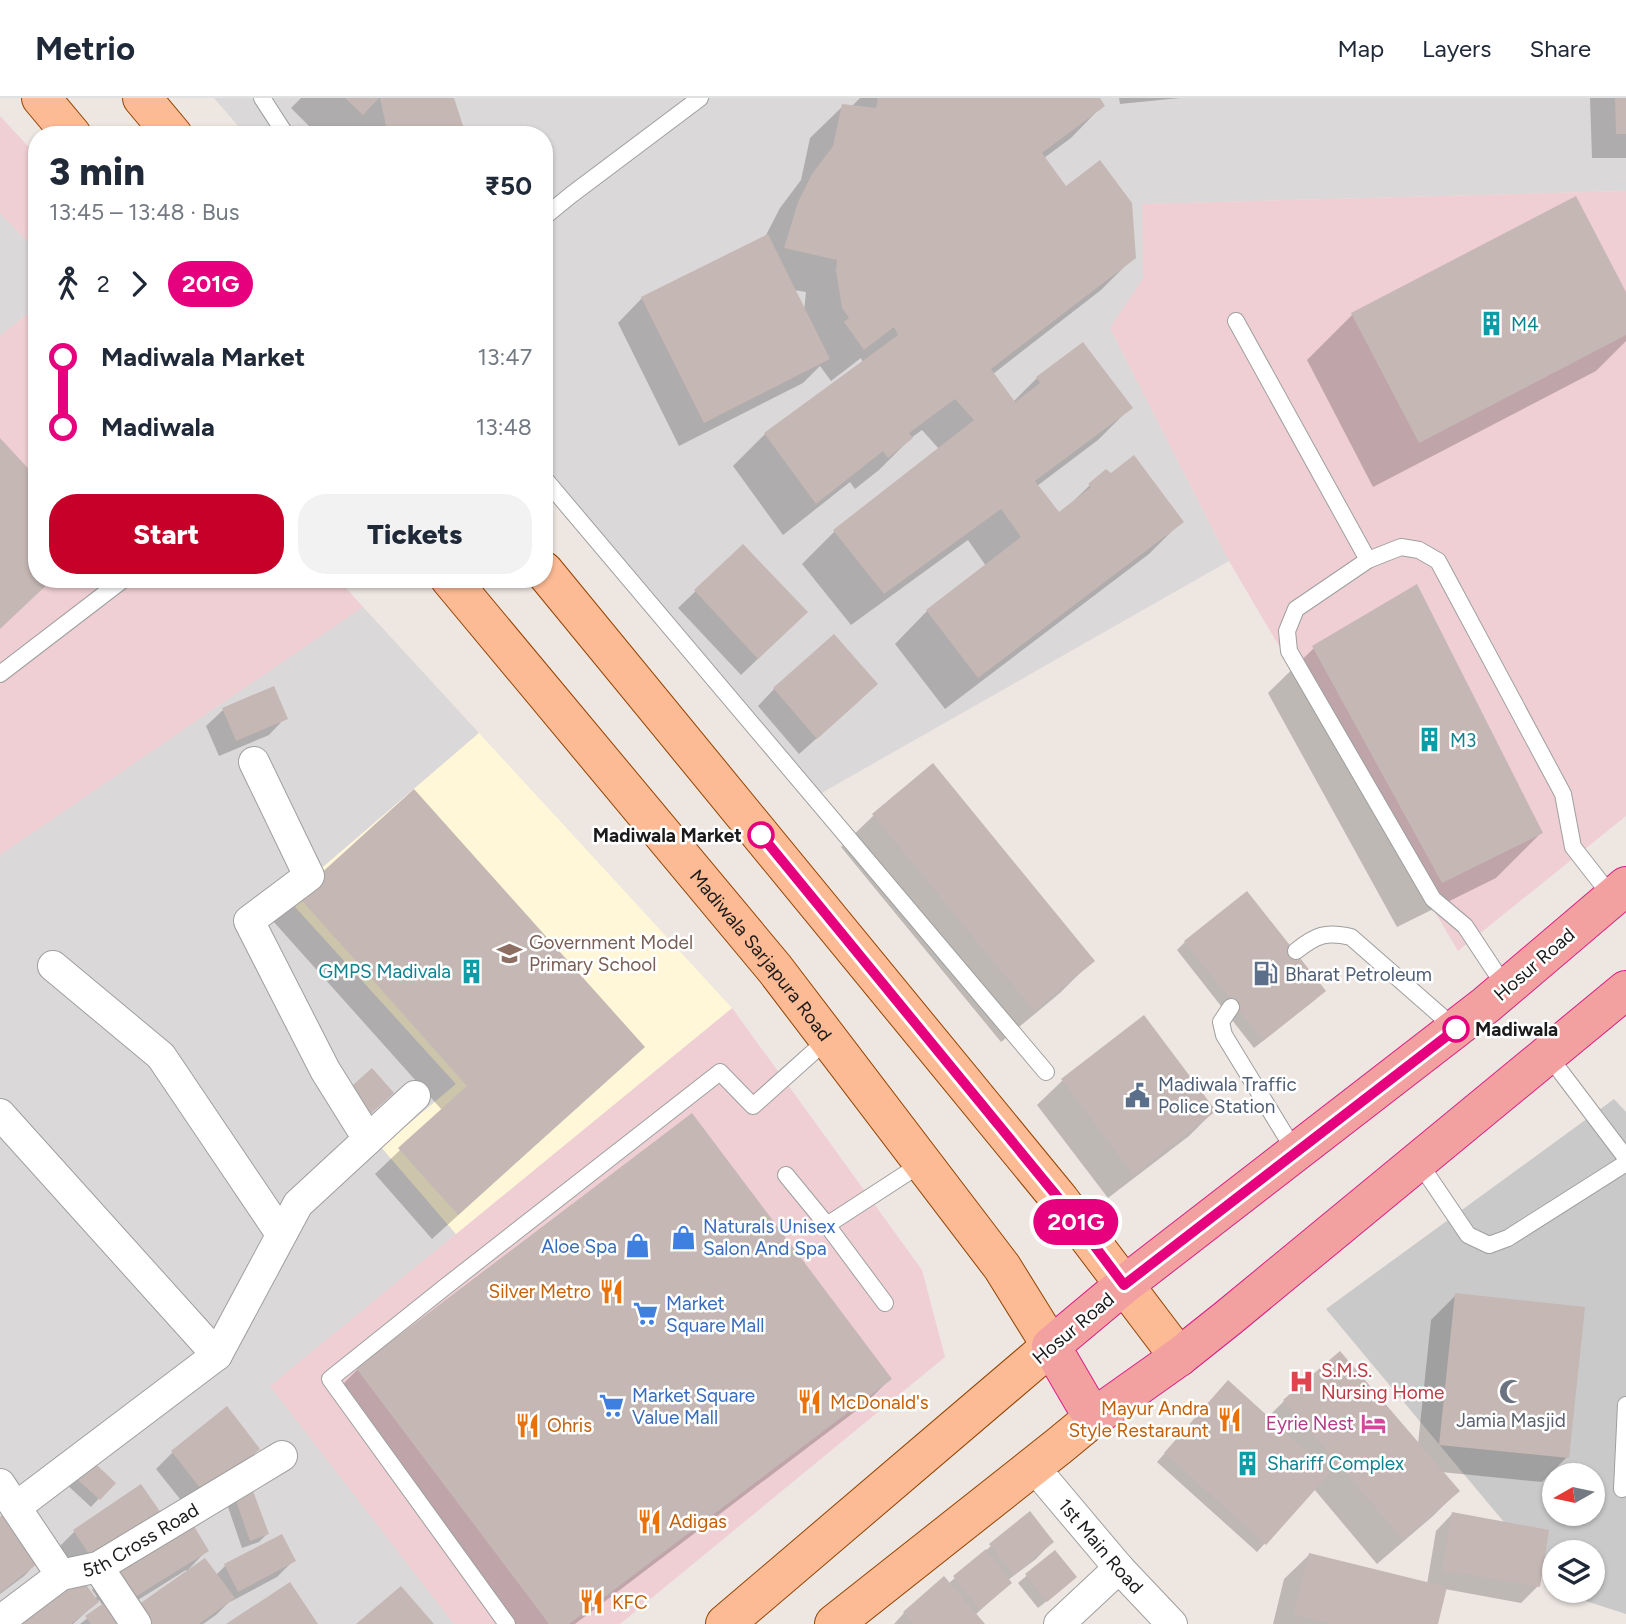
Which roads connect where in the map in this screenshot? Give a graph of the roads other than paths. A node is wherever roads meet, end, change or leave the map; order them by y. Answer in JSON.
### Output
{"nodes":[{"id":1,"x":41,"y":98,"type":"edge"},
{"id":2,"x":142,"y":98,"type":"edge"},
{"id":3,"x":262,"y":98,"type":"edge"},
{"id":4,"x":700,"y":98,"type":"edge"},
{"id":5,"x":64,"y":126,"type":"edge"},
{"id":6,"x":165,"y":126,"type":"edge"},
{"id":7,"x":280,"y":126,"type":"edge"},
{"id":8,"x":553,"y":210,"type":"edge"},
{"id":9,"x":1236,"y":321,"type":"dead end"},
{"id":10,"x":553,"y":489,"type":"edge"},
{"id":11,"x":1368,"y":560,"type":"junction"},
{"id":12,"x":553,"y":582,"type":"edge"},
{"id":13,"x":112,"y":588,"type":"edge"},
{"id":14,"x":458,"y":588,"type":"edge"},
{"id":15,"x":0,"y":674,"type":"edge"},
{"id":16,"x":254,"y":762,"type":"dead end"},
{"id":17,"x":1619,"y":891,"type":"edge"},
{"id":18,"x":1296,"y":951,"type":"dead end"},
{"id":19,"x":53,"y":966,"type":"dead end"},
{"id":20,"x":1506,"y":988,"type":"junction"},
{"id":21,"x":1626,"y":990,"type":"edge"},
{"id":22,"x":1231,"y":1007,"type":"dead end"},
{"id":23,"x":1456,"y":1029,"type":"junction"},
{"id":24,"x":829,"y":1038,"type":"junction"},
{"id":25,"x":1548,"y":1055,"type":"junction"},
{"id":26,"x":1046,"y":1072,"type":"dead end"},
{"id":27,"x":415,"y":1096,"type":"dead end"},
{"id":28,"x":0,"y":1114,"type":"edge"},
{"id":29,"x":368,"y":1139,"type":"junction"},
{"id":30,"x":1296,"y":1153,"type":"junction"},
{"id":31,"x":1626,"y":1160,"type":"edge"},
{"id":32,"x":1418,"y":1161,"type":"junction"},
{"id":33,"x":924,"y":1162,"type":"junction"},
{"id":34,"x":786,"y":1175,"type":"dead end"},
{"id":35,"x":827,"y":1225,"type":"junction"},
{"id":36,"x":281,"y":1234,"type":"junction"},
{"id":37,"x":1124,"y":1285,"type":"junction"},
{"id":38,"x":885,"y":1303,"type":"dead end"},
{"id":39,"x":1051,"y":1346,"type":"junction"},
{"id":40,"x":216,"y":1356,"type":"junction"},
{"id":41,"x":1179,"y":1357,"type":"junction"},
{"id":42,"x":1626,"y":1405,"type":"edge"},
{"id":43,"x":1093,"y":1418,"type":"junction"},
{"id":44,"x":282,"y":1456,"type":"dead end"},
{"id":45,"x":1033,"y":1466,"type":"junction"},
{"id":46,"x":1622,"y":1489,"type":"dead end"},
{"id":47,"x":8,"y":1495,"type":"edge"},
{"id":48,"x":98,"y":1567,"type":"junction"},
{"id":49,"x":1119,"y":1568,"type":"junction"},
{"id":50,"x":61,"y":1575,"type":"junction"},
{"id":51,"x":850,"y":1619,"type":"edge"},
{"id":52,"x":0,"y":1620,"type":"edge"},
{"id":53,"x":136,"y":1624,"type":"edge"},
{"id":54,"x":507,"y":1624,"type":"edge"},
{"id":55,"x":725,"y":1624,"type":"edge"},
{"id":56,"x":1059,"y":1624,"type":"edge"},
{"id":57,"x":1172,"y":1624,"type":"edge"}],
"edges":[{"from":1,"to":5,"type":"main road"},
{"from":2,"to":6,"type":"main road"},
{"from":3,"to":7,"type":"lane"},
{"from":4,"to":8,"type":"lane"},
{"from":9,"to":11,"type":"lane"},
{"from":10,"to":26,"type":"lane"},
{"from":11,"to":17,"type":"lane"},
{"from":11,"to":20,"type":"lane"},
{"from":12,"to":37,"type":"main road"},
{"from":13,"to":15,"type":"lane"},
{"from":14,"to":24,"type":"main road","name":"Madiwala Sarjapura Road"},
{"from":16,"to":29,"type":"street"},
{"from":17,"to":20,"type":"highway","name":"Hosur Road"},
{"from":18,"to":23,"type":"lane"},
{"from":19,"to":36,"type":"street"},
{"from":20,"to":23,"type":"highway","name":"Hosur Road"},
{"from":21,"to":25,"type":"highway"},
{"from":22,"to":30,"type":"lane"},
{"from":23,"to":30,"type":"highway","name":"Hosur Road"},
{"from":24,"to":33,"type":"main road","name":"Madiwala Sarjapura Road"},
{"from":24,"to":54,"type":"lane"},
{"from":25,"to":31,"type":"lane"},
{"from":25,"to":32,"type":"highway"},
{"from":27,"to":29,"type":"street"},
{"from":28,"to":40,"type":"street"},
{"from":29,"to":36,"type":"street"},
{"from":30,"to":37,"type":"highway","name":"Hosur Road"},
{"from":31,"to":32,"type":"lane"},
{"from":32,"to":41,"type":"highway"},
{"from":33,"to":35,"type":"lane"},
{"from":33,"to":39,"type":"main road","name":"Madiwala Sarjapura Road"},
{"from":34,"to":35,"type":"lane"},
{"from":35,"to":38,"type":"lane"},
{"from":36,"to":40,"type":"street"},
{"from":37,"to":39,"type":"highway","name":"Hosur Road"},
{"from":37,"to":41,"type":"main road"},
{"from":39,"to":43,"type":"highway"},
{"from":39,"to":55,"type":"main road","name":"Hosur Road"},
{"from":40,"to":47,"type":"street"},
{"from":41,"to":43,"type":"highway"},
{"from":42,"to":46,"type":"lane"},
{"from":43,"to":45,"type":"main road"},
{"from":44,"to":48,"type":"street","name":"5th Cross Road"},
{"from":45,"to":49,"type":"street","name":"1st Main Road"},
{"from":45,"to":51,"type":"main road"},
{"from":47,"to":50,"type":"street"},
{"from":48,"to":50,"type":"street","name":"5th Cross Road"},
{"from":48,"to":53,"type":"street"},
{"from":49,"to":56,"type":"street"},
{"from":49,"to":57,"type":"street","name":"1st Main Road"},
{"from":50,"to":52,"type":"street","name":"5th Cross Road"}]}
